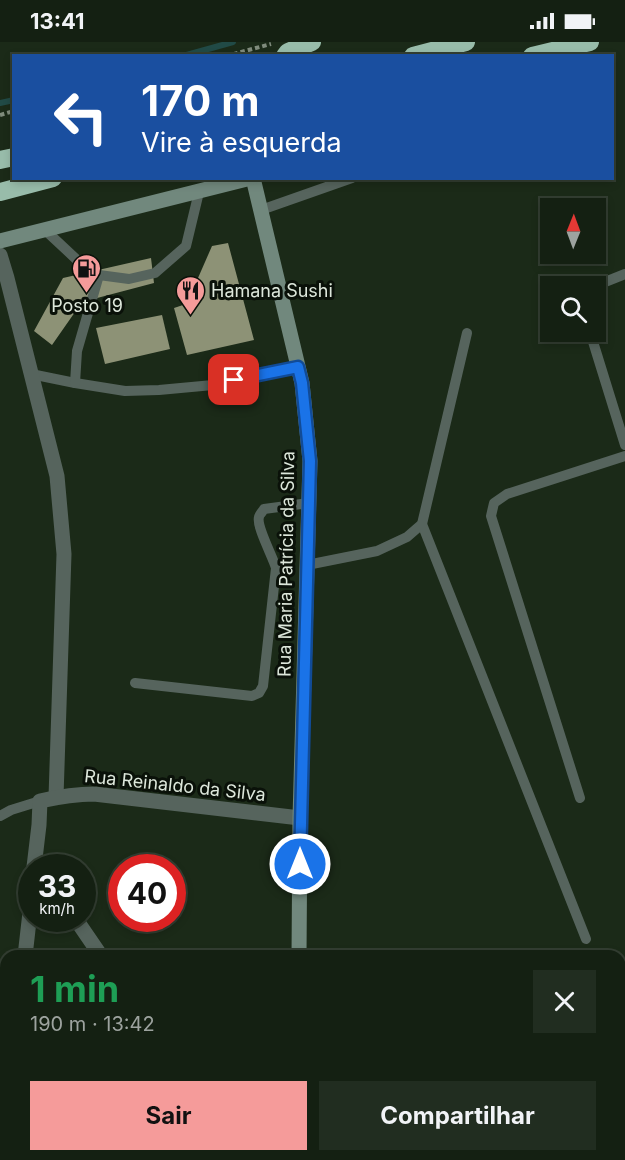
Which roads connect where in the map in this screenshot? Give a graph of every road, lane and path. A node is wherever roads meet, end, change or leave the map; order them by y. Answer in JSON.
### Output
{"nodes":[{"id":1,"x":278,"y":42,"type":"edge"},
{"id":2,"x":312,"y":42,"type":"edge"},
{"id":3,"x":466,"y":42,"type":"edge"},
{"id":4,"x":590,"y":42,"type":"edge"},
{"id":5,"x":233,"y":54,"type":"edge"},
{"id":6,"x":286,"y":54,"type":"edge"},
{"id":7,"x":421,"y":54,"type":"edge"},
{"id":8,"x":540,"y":54,"type":"edge"},
{"id":9,"x":45,"y":180,"type":"edge"},
{"id":10,"x":244,"y":180,"type":"edge"},
{"id":11,"x":253,"y":180,"type":"edge"},
{"id":12,"x":346,"y":180,"type":"edge"},
{"id":13,"x":0,"y":192,"type":"edge"},
{"id":14,"x":199,"y":192,"type":"junction"},
{"id":15,"x":261,"y":210,"type":"junction"},
{"id":16,"x":45,"y":230,"type":"junction"},
{"id":17,"x":0,"y":241,"type":"edge"},
{"id":18,"x":0,"y":255,"type":"edge"},
{"id":19,"x":625,"y":274,"type":"edge"},
{"id":20,"x":99,"y":275,"type":"junction"},
{"id":21,"x":606,"y":282,"type":"edge"},
{"id":22,"x":467,"y":333,"type":"dead end"},
{"id":23,"x":593,"y":342,"type":"edge"},
{"id":24,"x":298,"y":367,"type":"junction"},
{"id":25,"x":31,"y":374,"type":"junction"},
{"id":26,"x":75,"y":383,"type":"junction"},
{"id":27,"x":625,"y":445,"type":"edge"},
{"id":28,"x":625,"y":456,"type":"edge"},
{"id":29,"x":309,"y":503,"type":"junction"},
{"id":30,"x":422,"y":524,"type":"junction"},
{"id":31,"x":307,"y":565,"type":"junction"},
{"id":32,"x":135,"y":683,"type":"dead end"},
{"id":33,"x":56,"y":797,"type":"junction"},
{"id":34,"x":580,"y":798,"type":"dead end"},
{"id":35,"x":40,"y":801,"type":"junction"},
{"id":36,"x":0,"y":816,"type":"edge"},
{"id":37,"x":300,"y":818,"type":"junction"},
{"id":38,"x":37,"y":854,"type":"edge"},
{"id":39,"x":28,"y":932,"type":"edge"},
{"id":40,"x":85,"y":932,"type":"edge"},
{"id":41,"x":586,"y":939,"type":"dead end"},
{"id":42,"x":26,"y":950,"type":"edge"},
{"id":43,"x":97,"y":950,"type":"edge"},
{"id":44,"x":299,"y":950,"type":"edge"}],
"edges":[{"from":1,"to":5,"type":"path"},
{"from":2,"to":6,"type":"highway"},
{"from":3,"to":7,"type":"highway"},
{"from":4,"to":8,"type":"highway"},
{"from":9,"to":13,"type":"highway"},
{"from":10,"to":14,"type":"street"},
{"from":11,"to":15,"type":"street","name":"Rua Maria Patrícia da Silva"},
{"from":12,"to":15,"type":"lane"},
{"from":14,"to":16,"type":"street"},
{"from":14,"to":20,"type":"lane"},
{"from":15,"to":24,"type":"street","name":"Rua Maria Patrícia da Silva"},
{"from":16,"to":17,"type":"street"},
{"from":16,"to":20,"type":"lane"},
{"from":18,"to":25,"type":"street"},
{"from":19,"to":21,"type":"lane"},
{"from":20,"to":26,"type":"lane"},
{"from":22,"to":30,"type":"lane"},
{"from":23,"to":27,"type":"lane"},
{"from":24,"to":26,"type":"lane"},
{"from":24,"to":29,"type":"street","name":"Rua Maria Patrícia da Silva"},
{"from":25,"to":26,"type":"lane"},
{"from":25,"to":33,"type":"street"},
{"from":28,"to":34,"type":"lane"},
{"from":29,"to":31,"type":"street","name":"Rua Maria Patrícia da Silva"},
{"from":29,"to":32,"type":"lane"},
{"from":30,"to":31,"type":"lane"},
{"from":30,"to":41,"type":"lane"},
{"from":31,"to":37,"type":"street","name":"Rua Maria Patrícia da Silva"},
{"from":33,"to":35,"type":"street","name":"Rua Reinaldo da Silva"},
{"from":33,"to":37,"type":"street","name":"Rua Reinaldo da Silva"},
{"from":35,"to":36,"type":"lane"},
{"from":35,"to":38,"type":"street"},
{"from":37,"to":44,"type":"street","name":"Rua Maria Patrícia da Silva"},
{"from":39,"to":42,"type":"street"},
{"from":40,"to":43,"type":"street"}]}
